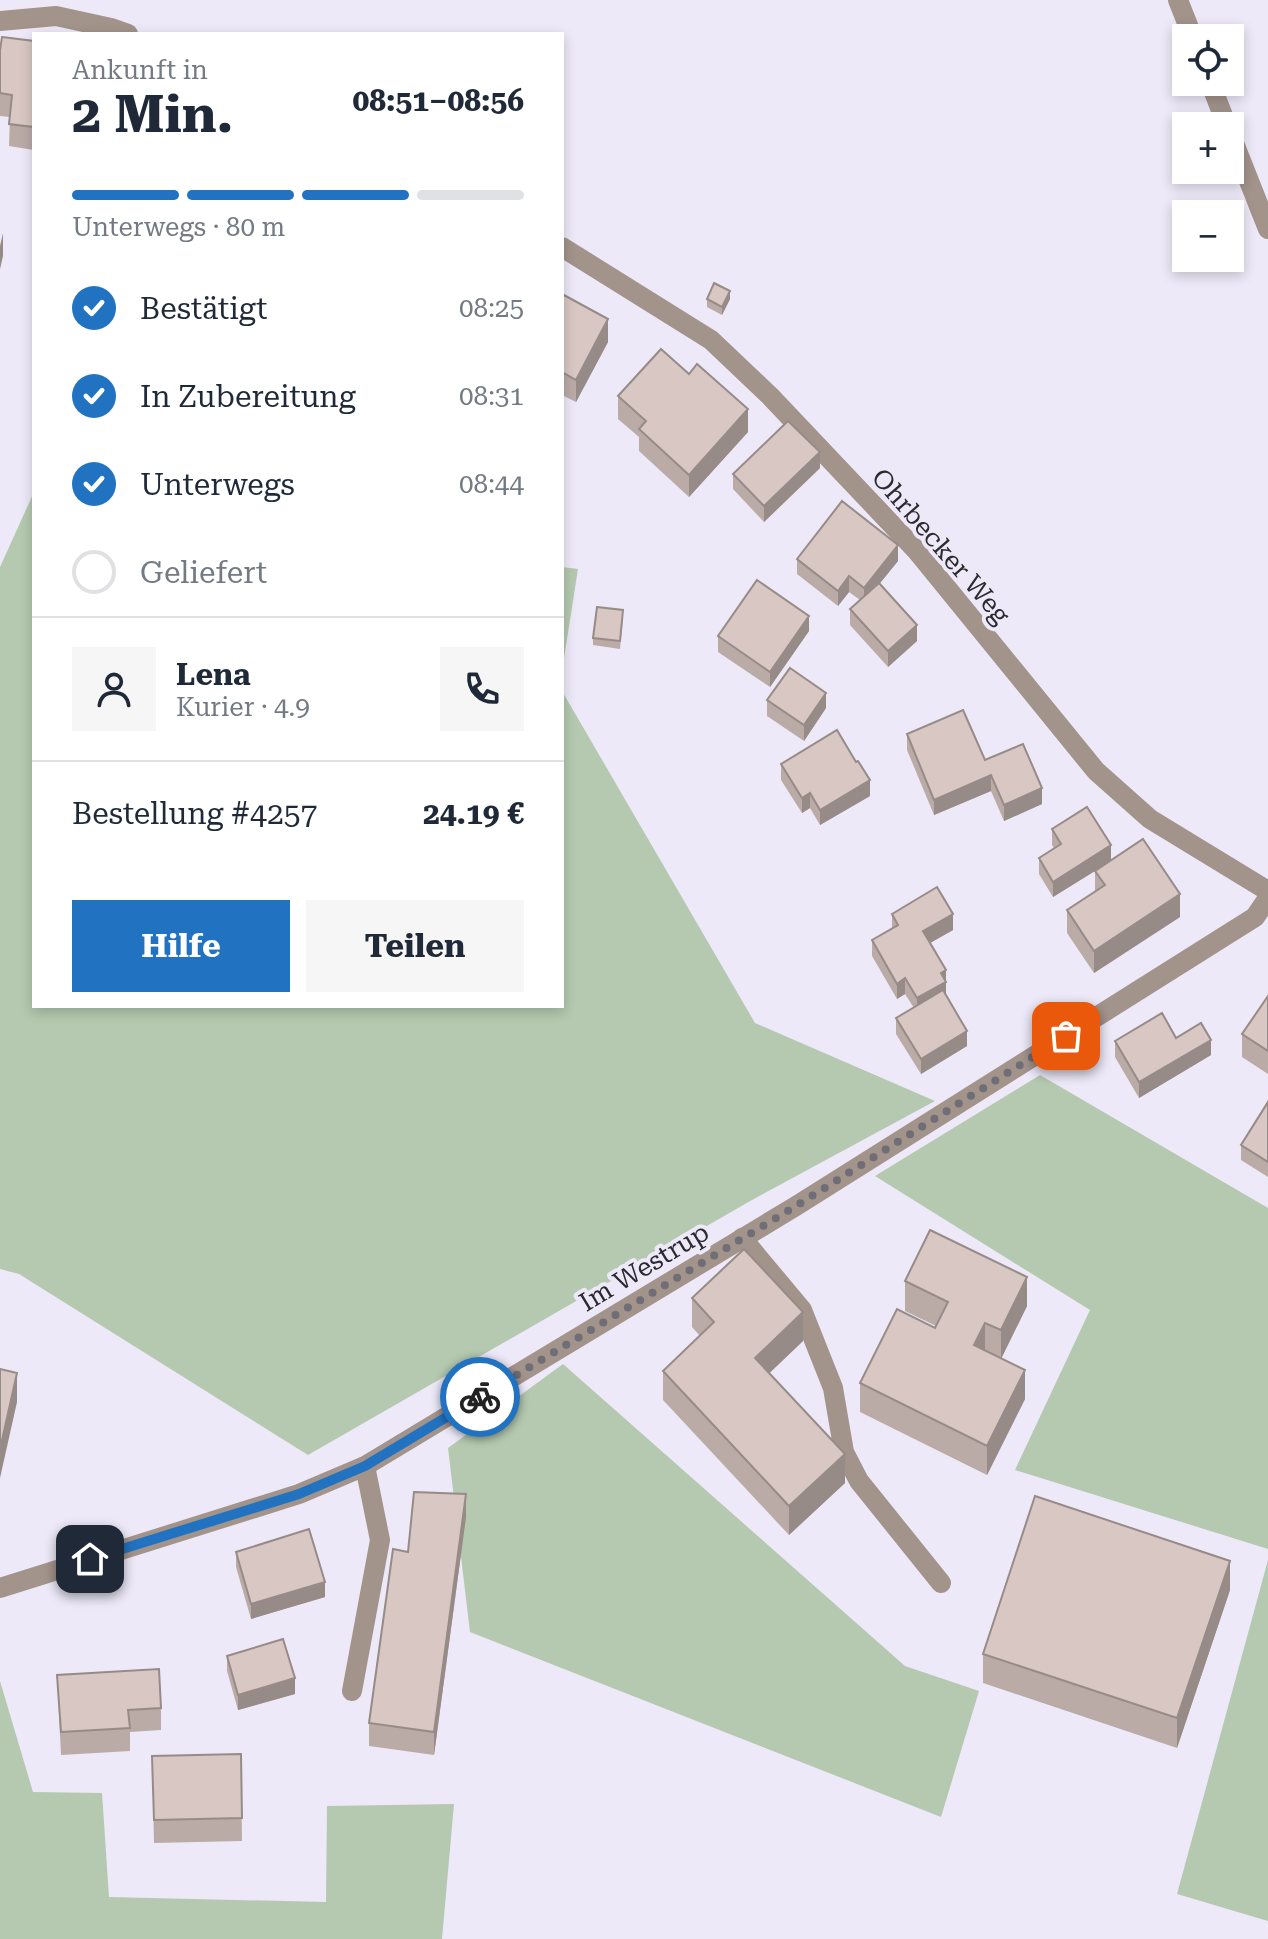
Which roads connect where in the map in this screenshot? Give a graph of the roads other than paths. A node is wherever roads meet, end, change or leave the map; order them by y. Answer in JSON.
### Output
{"nodes":[{"id":1,"x":1178,"y":0,"type":"edge"},
{"id":2,"x":62,"y":8,"type":"edge"},
{"id":3,"x":0,"y":21,"type":"edge"},
{"id":4,"x":1187,"y":24,"type":"edge"},
{"id":5,"x":122,"y":32,"type":"edge"},
{"id":6,"x":1244,"y":168,"type":"edge"},
{"id":7,"x":1268,"y":229,"type":"edge"},
{"id":8,"x":564,"y":248,"type":"edge"},
{"id":9,"x":1268,"y":891,"type":"edge"},
{"id":10,"x":1268,"y":898,"type":"edge"},
{"id":11,"x":742,"y":1238,"type":"junction"},
{"id":12,"x":365,"y":1466,"type":"junction"},
{"id":13,"x":941,"y":1583,"type":"dead end"},
{"id":14,"x":0,"y":1588,"type":"edge"},
{"id":15,"x":352,"y":1691,"type":"dead end"}],
"edges":[{"from":1,"to":4,"type":"street"},
{"from":2,"to":3,"type":"street"},
{"from":2,"to":5,"type":"street"},
{"from":6,"to":7,"type":"street"},
{"from":8,"to":9,"type":"street","name":"Ohrbecker Weg"},
{"from":10,"to":11,"type":"street","name":"Im Westrup"},
{"from":11,"to":12,"type":"street","name":"Im Westrup"},
{"from":11,"to":13,"type":"street"},
{"from":12,"to":14,"type":"street","name":"Im Westrup"},
{"from":12,"to":15,"type":"street"}]}
